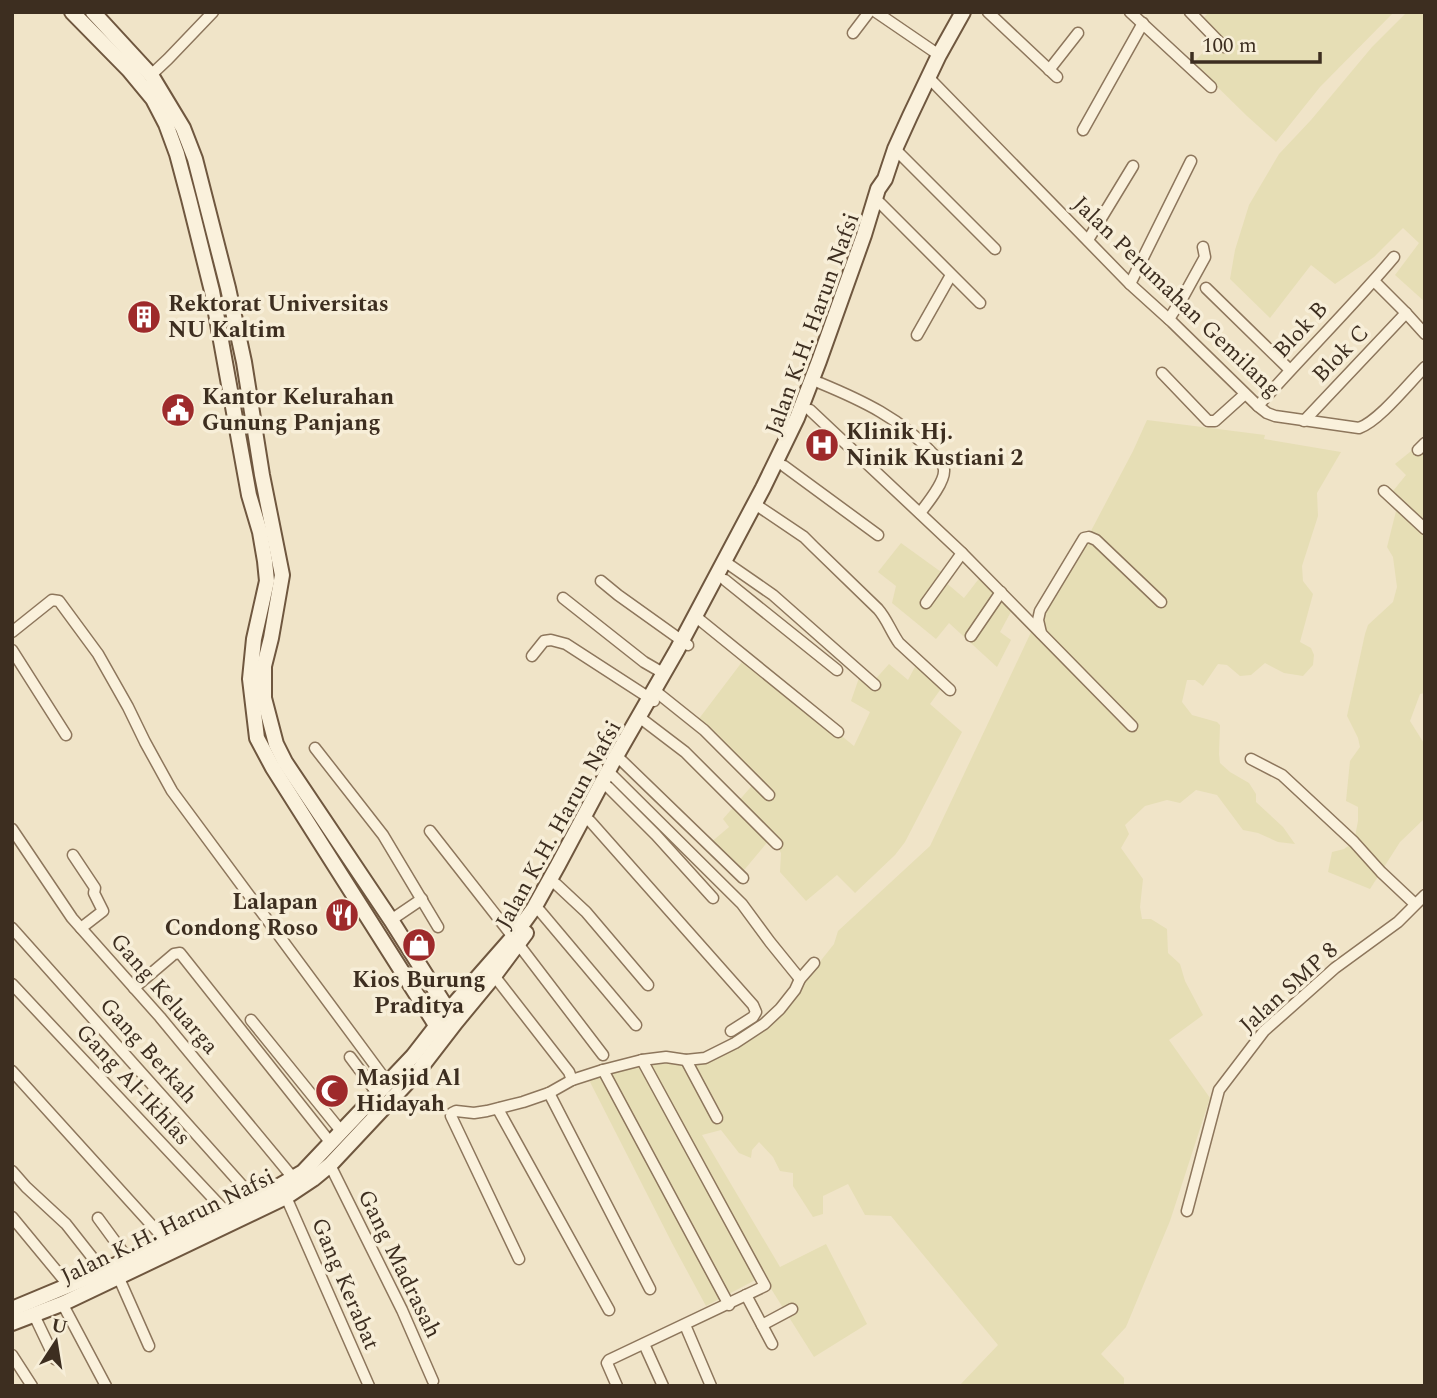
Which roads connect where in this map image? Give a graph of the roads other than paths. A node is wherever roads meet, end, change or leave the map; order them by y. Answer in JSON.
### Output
{"nodes":[{"id":1,"x":72,"y":12,"type":"edge"},
{"id":2,"x":93,"y":12,"type":"edge"},
{"id":3,"x":869,"y":12,"type":"edge"},
{"id":4,"x":876,"y":12,"type":"edge"},
{"id":5,"x":963,"y":12,"type":"edge"},
{"id":6,"x":988,"y":12,"type":"edge"},
{"id":7,"x":1130,"y":12,"type":"edge"},
{"id":8,"x":1190,"y":12,"type":"edge"},
{"id":9,"x":206,"y":15,"type":"edge"},
{"id":10,"x":1143,"y":23,"type":"junction"},
{"id":11,"x":853,"y":33,"type":"dead end"},
{"id":12,"x":1078,"y":33,"type":"dead end"},
{"id":13,"x":1224,"y":47,"type":"dead end"},
{"id":14,"x":939,"y":55,"type":"junction"},
{"id":15,"x":151,"y":75,"type":"junction"},
{"id":16,"x":929,"y":78,"type":"junction"},
{"id":17,"x":1211,"y":87,"type":"dead end"},
{"id":18,"x":1083,"y":130,"type":"dead end"},
{"id":19,"x":895,"y":149,"type":"junction"},
{"id":20,"x":1191,"y":161,"type":"dead end"},
{"id":21,"x":1133,"y":166,"type":"dead end"},
{"id":22,"x":885,"y":179,"type":"junction"},
{"id":23,"x":880,"y":204,"type":"junction"},
{"id":24,"x":1088,"y":240,"type":"junction"},
{"id":25,"x":1203,"y":247,"type":"dead end"},
{"id":26,"x":995,"y":249,"type":"dead end"},
{"id":27,"x":1394,"y":257,"type":"dead end"},
{"id":28,"x":951,"y":275,"type":"junction"},
{"id":29,"x":1374,"y":281,"type":"junction"},
{"id":30,"x":1130,"y":284,"type":"junction"},
{"id":31,"x":228,"y":288,"type":"junction"},
{"id":32,"x":1206,"y":288,"type":"dead end"},
{"id":33,"x":212,"y":291,"type":"junction"},
{"id":34,"x":980,"y":303,"type":"dead end"},
{"id":35,"x":1406,"y":313,"type":"junction"},
{"id":36,"x":1173,"y":323,"type":"junction"},
{"id":37,"x":1425,"y":334,"type":"edge"},
{"id":38,"x":917,"y":335,"type":"dead end"},
{"id":39,"x":823,"y":362,"type":"junction"},
{"id":40,"x":1425,"y":367,"type":"edge"},
{"id":41,"x":1290,"y":370,"type":"junction"},
{"id":42,"x":1162,"y":373,"type":"dead end"},
{"id":43,"x":820,"y":383,"type":"junction"},
{"id":44,"x":1245,"y":394,"type":"junction"},
{"id":45,"x":1258,"y":406,"type":"junction"},
{"id":46,"x":810,"y":410,"type":"junction"},
{"id":47,"x":1304,"y":421,"type":"junction"},
{"id":48,"x":784,"y":466,"type":"junction"},
{"id":49,"x":1384,"y":491,"type":"dead end"},
{"id":50,"x":759,"y":506,"type":"junction"},
{"id":51,"x":920,"y":513,"type":"junction"},
{"id":52,"x":1425,"y":529,"type":"edge"},
{"id":53,"x":878,"y":535,"type":"dead end"},
{"id":54,"x":962,"y":553,"type":"junction"},
{"id":55,"x":728,"y":564,"type":"junction"},
{"id":56,"x":725,"y":580,"type":"junction"},
{"id":57,"x":601,"y":581,"type":"dead end"},
{"id":58,"x":1002,"y":592,"type":"junction"},
{"id":59,"x":563,"y":598,"type":"dead end"},
{"id":60,"x":1161,"y":602,"type":"dead end"},
{"id":61,"x":926,"y":603,"type":"dead end"},
{"id":62,"x":699,"y":618,"type":"junction"},
{"id":63,"x":12,"y":632,"type":"edge"},
{"id":64,"x":1042,"y":634,"type":"junction"},
{"id":65,"x":971,"y":636,"type":"dead end"},
{"id":66,"x":685,"y":642,"type":"junction"},
{"id":67,"x":12,"y":650,"type":"edge"},
{"id":68,"x":532,"y":656,"type":"dead end"},
{"id":69,"x":837,"y":670,"type":"dead end"},
{"id":70,"x":663,"y":673,"type":"junction"},
{"id":71,"x":875,"y":685,"type":"dead end"},
{"id":72,"x":950,"y":690,"type":"dead end"},
{"id":73,"x":654,"y":698,"type":"junction"},
{"id":74,"x":643,"y":720,"type":"junction"},
{"id":75,"x":1132,"y":726,"type":"dead end"},
{"id":76,"x":838,"y":732,"type":"dead end"},
{"id":77,"x":66,"y":734,"type":"dead end"},
{"id":78,"x":315,"y":748,"type":"dead end"},
{"id":79,"x":1251,"y":759,"type":"dead end"},
{"id":80,"x":621,"y":760,"type":"junction"},
{"id":81,"x":608,"y":782,"type":"junction"},
{"id":82,"x":769,"y":795,"type":"dead end"},
{"id":83,"x":590,"y":821,"type":"junction"},
{"id":84,"x":12,"y":829,"type":"edge"},
{"id":85,"x":430,"y":831,"type":"dead end"},
{"id":86,"x":777,"y":844,"type":"dead end"},
{"id":87,"x":74,"y":855,"type":"dead end"},
{"id":88,"x":743,"y":878,"type":"dead end"},
{"id":89,"x":556,"y":884,"type":"junction"},
{"id":90,"x":1425,"y":895,"type":"edge"},
{"id":91,"x":713,"y":898,"type":"dead end"},
{"id":92,"x":422,"y":899,"type":"junction"},
{"id":93,"x":1415,"y":904,"type":"junction"},
{"id":94,"x":540,"y":911,"type":"junction"},
{"id":95,"x":391,"y":920,"type":"junction"},
{"id":96,"x":438,"y":927,"type":"dead end"},
{"id":97,"x":12,"y":928,"type":"edge"},
{"id":98,"x":81,"y":928,"type":"junction"},
{"id":99,"x":516,"y":941,"type":"junction"},
{"id":100,"x":814,"y":963,"type":"dead end"},
{"id":101,"x":491,"y":972,"type":"junction"},
{"id":102,"x":800,"y":979,"type":"junction"},
{"id":103,"x":12,"y":984,"type":"edge"},
{"id":104,"x":648,"y":985,"type":"dead end"},
{"id":105,"x":135,"y":988,"type":"junction"},
{"id":106,"x":452,"y":1016,"type":"junction"},
{"id":107,"x":251,"y":1020,"type":"dead end"},
{"id":108,"x":636,"y":1025,"type":"dead end"},
{"id":109,"x":440,"y":1031,"type":"junction"},
{"id":110,"x":731,"y":1031,"type":"dead end"},
{"id":111,"x":603,"y":1055,"type":"dead end"},
{"id":112,"x":350,"y":1057,"type":"dead end"},
{"id":113,"x":642,"y":1060,"type":"junction"},
{"id":114,"x":686,"y":1060,"type":"junction"},
{"id":115,"x":603,"y":1070,"type":"junction"},
{"id":116,"x":12,"y":1071,"type":"edge"},
{"id":117,"x":571,"y":1077,"type":"junction"},
{"id":118,"x":388,"y":1083,"type":"junction"},
{"id":119,"x":377,"y":1093,"type":"junction"},
{"id":120,"x":548,"y":1093,"type":"junction"},
{"id":121,"x":500,"y":1108,"type":"junction"},
{"id":122,"x":717,"y":1118,"type":"dead end"},
{"id":123,"x":341,"y":1131,"type":"junction"},
{"id":124,"x":330,"y":1142,"type":"junction"},
{"id":125,"x":330,"y":1165,"type":"junction"},
{"id":126,"x":12,"y":1171,"type":"edge"},
{"id":127,"x":294,"y":1179,"type":"junction"},
{"id":128,"x":286,"y":1197,"type":"junction"},
{"id":129,"x":255,"y":1200,"type":"junction"},
{"id":130,"x":1187,"y":1211,"type":"dead end"},
{"id":131,"x":226,"y":1212,"type":"junction"},
{"id":132,"x":12,"y":1217,"type":"edge"},
{"id":133,"x":98,"y":1218,"type":"dead end"},
{"id":134,"x":166,"y":1241,"type":"junction"},
{"id":135,"x":128,"y":1259,"type":"junction"},
{"id":136,"x":519,"y":1259,"type":"dead end"},
{"id":137,"x":118,"y":1276,"type":"junction"},
{"id":138,"x":99,"y":1277,"type":"junction"},
{"id":139,"x":69,"y":1286,"type":"junction"},
{"id":140,"x":650,"y":1289,"type":"dead end"},
{"id":141,"x":746,"y":1295,"type":"junction"},
{"id":142,"x":62,"y":1303,"type":"junction"},
{"id":143,"x":729,"y":1304,"type":"junction"},
{"id":144,"x":12,"y":1309,"type":"edge"},
{"id":145,"x":792,"y":1309,"type":"dead end"},
{"id":146,"x":609,"y":1310,"type":"dead end"},
{"id":147,"x":34,"y":1314,"type":"junction"},
{"id":148,"x":12,"y":1323,"type":"edge"},
{"id":149,"x":685,"y":1325,"type":"junction"},
{"id":150,"x":762,"y":1325,"type":"junction"},
{"id":151,"x":644,"y":1343,"type":"junction"},
{"id":152,"x":772,"y":1344,"type":"dead end"},
{"id":153,"x":149,"y":1346,"type":"dead end"},
{"id":154,"x":12,"y":1355,"type":"edge"},
{"id":155,"x":55,"y":1359,"type":"dead end"},
{"id":156,"x":433,"y":1381,"type":"dead end"},
{"id":157,"x":32,"y":1386,"type":"edge"},
{"id":158,"x":106,"y":1386,"type":"edge"},
{"id":159,"x":369,"y":1386,"type":"edge"},
{"id":160,"x":617,"y":1386,"type":"edge"},
{"id":161,"x":663,"y":1386,"type":"edge"},
{"id":162,"x":711,"y":1386,"type":"edge"}],
"edges":[{"from":1,"to":33,"type":"main road"},
{"from":2,"to":15,"type":"main road"},
{"from":3,"to":11,"type":"street"},
{"from":4,"to":14,"type":"street"},
{"from":5,"to":14,"type":"main road","name":"Jalan K.H. Harun Nafsi"},
{"from":6,"to":12,"type":"street"},
{"from":7,"to":10,"type":"street"},
{"from":8,"to":13,"type":"street"},
{"from":9,"to":15,"type":"street"},
{"from":10,"to":17,"type":"street"},
{"from":10,"to":18,"type":"street"},
{"from":14,"to":16,"type":"main road","name":"Jalan K.H. Harun Nafsi"},
{"from":15,"to":31,"type":"main road"},
{"from":16,"to":19,"type":"main road","name":"Jalan K.H. Harun Nafsi"},
{"from":16,"to":24,"type":"street","name":"Jalan Perumahan Gemilang"},
{"from":19,"to":22,"type":"main road","name":"Jalan K.H. Harun Nafsi"},
{"from":19,"to":26,"type":"street"},
{"from":20,"to":30,"type":"street"},
{"from":21,"to":24,"type":"street"},
{"from":22,"to":23,"type":"main road","name":"Jalan K.H. Harun Nafsi"},
{"from":22,"to":39,"type":"main road","name":"Jalan K.H. Harun Nafsi"},
{"from":23,"to":28,"type":"street"},
{"from":23,"to":39,"type":"main road","name":"Jalan K.H. Harun Nafsi"},
{"from":24,"to":30,"type":"street","name":"Jalan Perumahan Gemilang"},
{"from":25,"to":36,"type":"street"},
{"from":27,"to":29,"type":"street","name":"Blok B"},
{"from":28,"to":34,"type":"street"},
{"from":28,"to":38,"type":"street"},
{"from":29,"to":35,"type":"street"},
{"from":29,"to":41,"type":"street","name":"Blok B"},
{"from":30,"to":36,"type":"street","name":"Jalan Perumahan Gemilang"},
{"from":31,"to":33,"type":"main road"},
{"from":31,"to":95,"type":"main road"},
{"from":32,"to":41,"type":"street"},
{"from":33,"to":109,"type":"main road"},
{"from":35,"to":37,"type":"street"},
{"from":35,"to":47,"type":"street","name":"Blok C"},
{"from":36,"to":44,"type":"street","name":"Jalan Perumahan Gemilang"},
{"from":39,"to":43,"type":"main road","name":"Jalan K.H. Harun Nafsi"},
{"from":39,"to":50,"type":"main road","name":"Jalan K.H. Harun Nafsi"},
{"from":40,"to":47,"type":"street","name":"Jalan Perumahan Gemilang"},
{"from":41,"to":45,"type":"street","name":"Blok B"},
{"from":42,"to":44,"type":"street"},
{"from":43,"to":46,"type":"main road","name":"Jalan K.H. Harun Nafsi"},
{"from":43,"to":51,"type":"street"},
{"from":44,"to":45,"type":"street","name":"Jalan Perumahan Gemilang"},
{"from":45,"to":47,"type":"street","name":"Jalan Perumahan Gemilang"},
{"from":46,"to":48,"type":"main road","name":"Jalan K.H. Harun Nafsi"},
{"from":46,"to":51,"type":"street"},
{"from":48,"to":50,"type":"main road","name":"Jalan K.H. Harun Nafsi"},
{"from":48,"to":53,"type":"street"},
{"from":49,"to":52,"type":"street"},
{"from":50,"to":55,"type":"main road","name":"Jalan K.H. Harun Nafsi"},
{"from":50,"to":72,"type":"street"},
{"from":51,"to":54,"type":"street"},
{"from":54,"to":58,"type":"street"},
{"from":54,"to":61,"type":"street"},
{"from":55,"to":56,"type":"main road","name":"Jalan K.H. Harun Nafsi"},
{"from":55,"to":62,"type":"main road","name":"Jalan K.H. Harun Nafsi"},
{"from":55,"to":71,"type":"street"},
{"from":56,"to":62,"type":"main road","name":"Jalan K.H. Harun Nafsi"},
{"from":56,"to":69,"type":"street"},
{"from":57,"to":66,"type":"street"},
{"from":58,"to":64,"type":"street"},
{"from":58,"to":65,"type":"street"},
{"from":59,"to":70,"type":"street"},
{"from":60,"to":64,"type":"street"},
{"from":62,"to":66,"type":"main road","name":"Jalan K.H. Harun Nafsi"},
{"from":62,"to":76,"type":"street"},
{"from":63,"to":118,"type":"street"},
{"from":64,"to":75,"type":"street"},
{"from":66,"to":70,"type":"main road","name":"Jalan K.H. Harun Nafsi"},
{"from":66,"to":73,"type":"main road","name":"Jalan K.H. Harun Nafsi"},
{"from":67,"to":77,"type":"street"},
{"from":68,"to":73,"type":"street"},
{"from":70,"to":73,"type":"main road","name":"Jalan K.H. Harun Nafsi"},
{"from":73,"to":74,"type":"main road","name":"Jalan K.H. Harun Nafsi"},
{"from":73,"to":81,"type":"main road","name":"Jalan K.H. Harun Nafsi"},
{"from":73,"to":82,"type":"street"},
{"from":74,"to":80,"type":"main road","name":"Jalan K.H. Harun Nafsi"},
{"from":74,"to":86,"type":"street"},
{"from":78,"to":92,"type":"street"},
{"from":79,"to":93,"type":"street"},
{"from":80,"to":81,"type":"main road","name":"Jalan K.H. Harun Nafsi"},
{"from":80,"to":88,"type":"street"},
{"from":81,"to":83,"type":"main road","name":"Jalan K.H. Harun Nafsi"},
{"from":81,"to":91,"type":"street"},
{"from":81,"to":99,"type":"main road","name":"Jalan K.H. Harun Nafsi"},
{"from":81,"to":102,"type":"street"},
{"from":83,"to":89,"type":"main road","name":"Jalan K.H. Harun Nafsi"},
{"from":83,"to":110,"type":"street"},
{"from":84,"to":98,"type":"street","name":"Gang Keluarga"},
{"from":85,"to":99,"type":"street"},
{"from":87,"to":98,"type":"street"},
{"from":89,"to":94,"type":"main road","name":"Jalan K.H. Harun Nafsi"},
{"from":89,"to":104,"type":"street"},
{"from":90,"to":93,"type":"street","name":"Jalan SMP 8"},
{"from":92,"to":95,"type":"street"},
{"from":92,"to":96,"type":"street"},
{"from":93,"to":130,"type":"street","name":"Jalan SMP 8"},
{"from":94,"to":99,"type":"main road","name":"Jalan K.H. Harun Nafsi"},
{"from":94,"to":108,"type":"street"},
{"from":95,"to":106,"type":"main road"},
{"from":97,"to":129,"type":"street","name":"Gang Berkah"},
{"from":98,"to":105,"type":"street","name":"Gang Keluarga"},
{"from":99,"to":101,"type":"main road","name":"Jalan K.H. Harun Nafsi"},
{"from":99,"to":111,"type":"street"},
{"from":100,"to":102,"type":"street"},
{"from":101,"to":106,"type":"main road","name":"Jalan K.H. Harun Nafsi"},
{"from":101,"to":117,"type":"street"},
{"from":102,"to":114,"type":"street"},
{"from":103,"to":131,"type":"street","name":"Gang Al-Ikhlas"},
{"from":105,"to":124,"type":"street"},
{"from":105,"to":127,"type":"street","name":"Gang Keluarga"},
{"from":106,"to":109,"type":"main road","name":"Jalan K.H. Harun Nafsi"},
{"from":107,"to":123,"type":"street"},
{"from":109,"to":118,"type":"main road","name":"Jalan K.H. Harun Nafsi"},
{"from":109,"to":125,"type":"main road","name":"Jalan K.H. Harun Nafsi"},
{"from":112,"to":119,"type":"street"},
{"from":113,"to":114,"type":"street"},
{"from":113,"to":115,"type":"street"},
{"from":113,"to":141,"type":"street"},
{"from":114,"to":122,"type":"street"},
{"from":115,"to":117,"type":"street"},
{"from":115,"to":143,"type":"street"},
{"from":116,"to":134,"type":"street"},
{"from":117,"to":120,"type":"street"},
{"from":118,"to":119,"type":"main road","name":"Jalan K.H. Harun Nafsi"},
{"from":119,"to":123,"type":"main road","name":"Jalan K.H. Harun Nafsi"},
{"from":120,"to":121,"type":"street"},
{"from":120,"to":140,"type":"street"},
{"from":121,"to":136,"type":"street"},
{"from":121,"to":146,"type":"street"},
{"from":123,"to":124,"type":"main road","name":"Jalan K.H. Harun Nafsi"},
{"from":124,"to":127,"type":"main road","name":"Jalan K.H. Harun Nafsi"},
{"from":125,"to":128,"type":"main road","name":"Jalan K.H. Harun Nafsi"},
{"from":125,"to":156,"type":"street","name":"Gang Madrasah"},
{"from":126,"to":138,"type":"street"},
{"from":127,"to":129,"type":"main road","name":"Jalan K.H. Harun Nafsi"},
{"from":128,"to":137,"type":"main road","name":"Jalan K.H. Harun Nafsi"},
{"from":128,"to":159,"type":"street","name":"Gang Kerabat"},
{"from":129,"to":131,"type":"main road","name":"Jalan K.H. Harun Nafsi"},
{"from":131,"to":134,"type":"main road","name":"Jalan K.H. Harun Nafsi"},
{"from":132,"to":139,"type":"street"},
{"from":133,"to":135,"type":"street"},
{"from":134,"to":135,"type":"main road","name":"Jalan K.H. Harun Nafsi"},
{"from":135,"to":138,"type":"main road","name":"Jalan K.H. Harun Nafsi"},
{"from":137,"to":138,"type":"main road","name":"Jalan K.H. Harun Nafsi"},
{"from":137,"to":153,"type":"street"},
{"from":138,"to":139,"type":"main road","name":"Jalan K.H. Harun Nafsi"},
{"from":138,"to":142,"type":"main road","name":"Jalan K.H. Harun Nafsi"},
{"from":139,"to":144,"type":"main road","name":"Jalan K.H. Harun Nafsi"},
{"from":141,"to":143,"type":"street"},
{"from":141,"to":150,"type":"street"},
{"from":142,"to":147,"type":"main road","name":"Jalan K.H. Harun Nafsi"},
{"from":142,"to":158,"type":"street"},
{"from":143,"to":149,"type":"street"},
{"from":145,"to":150,"type":"street"},
{"from":147,"to":148,"type":"main road","name":"Jalan K.H. Harun Nafsi"},
{"from":147,"to":155,"type":"street"},
{"from":149,"to":151,"type":"street"},
{"from":149,"to":162,"type":"street"},
{"from":150,"to":152,"type":"street"},
{"from":151,"to":160,"type":"street"},
{"from":151,"to":161,"type":"street"},
{"from":154,"to":157,"type":"street"}]}
